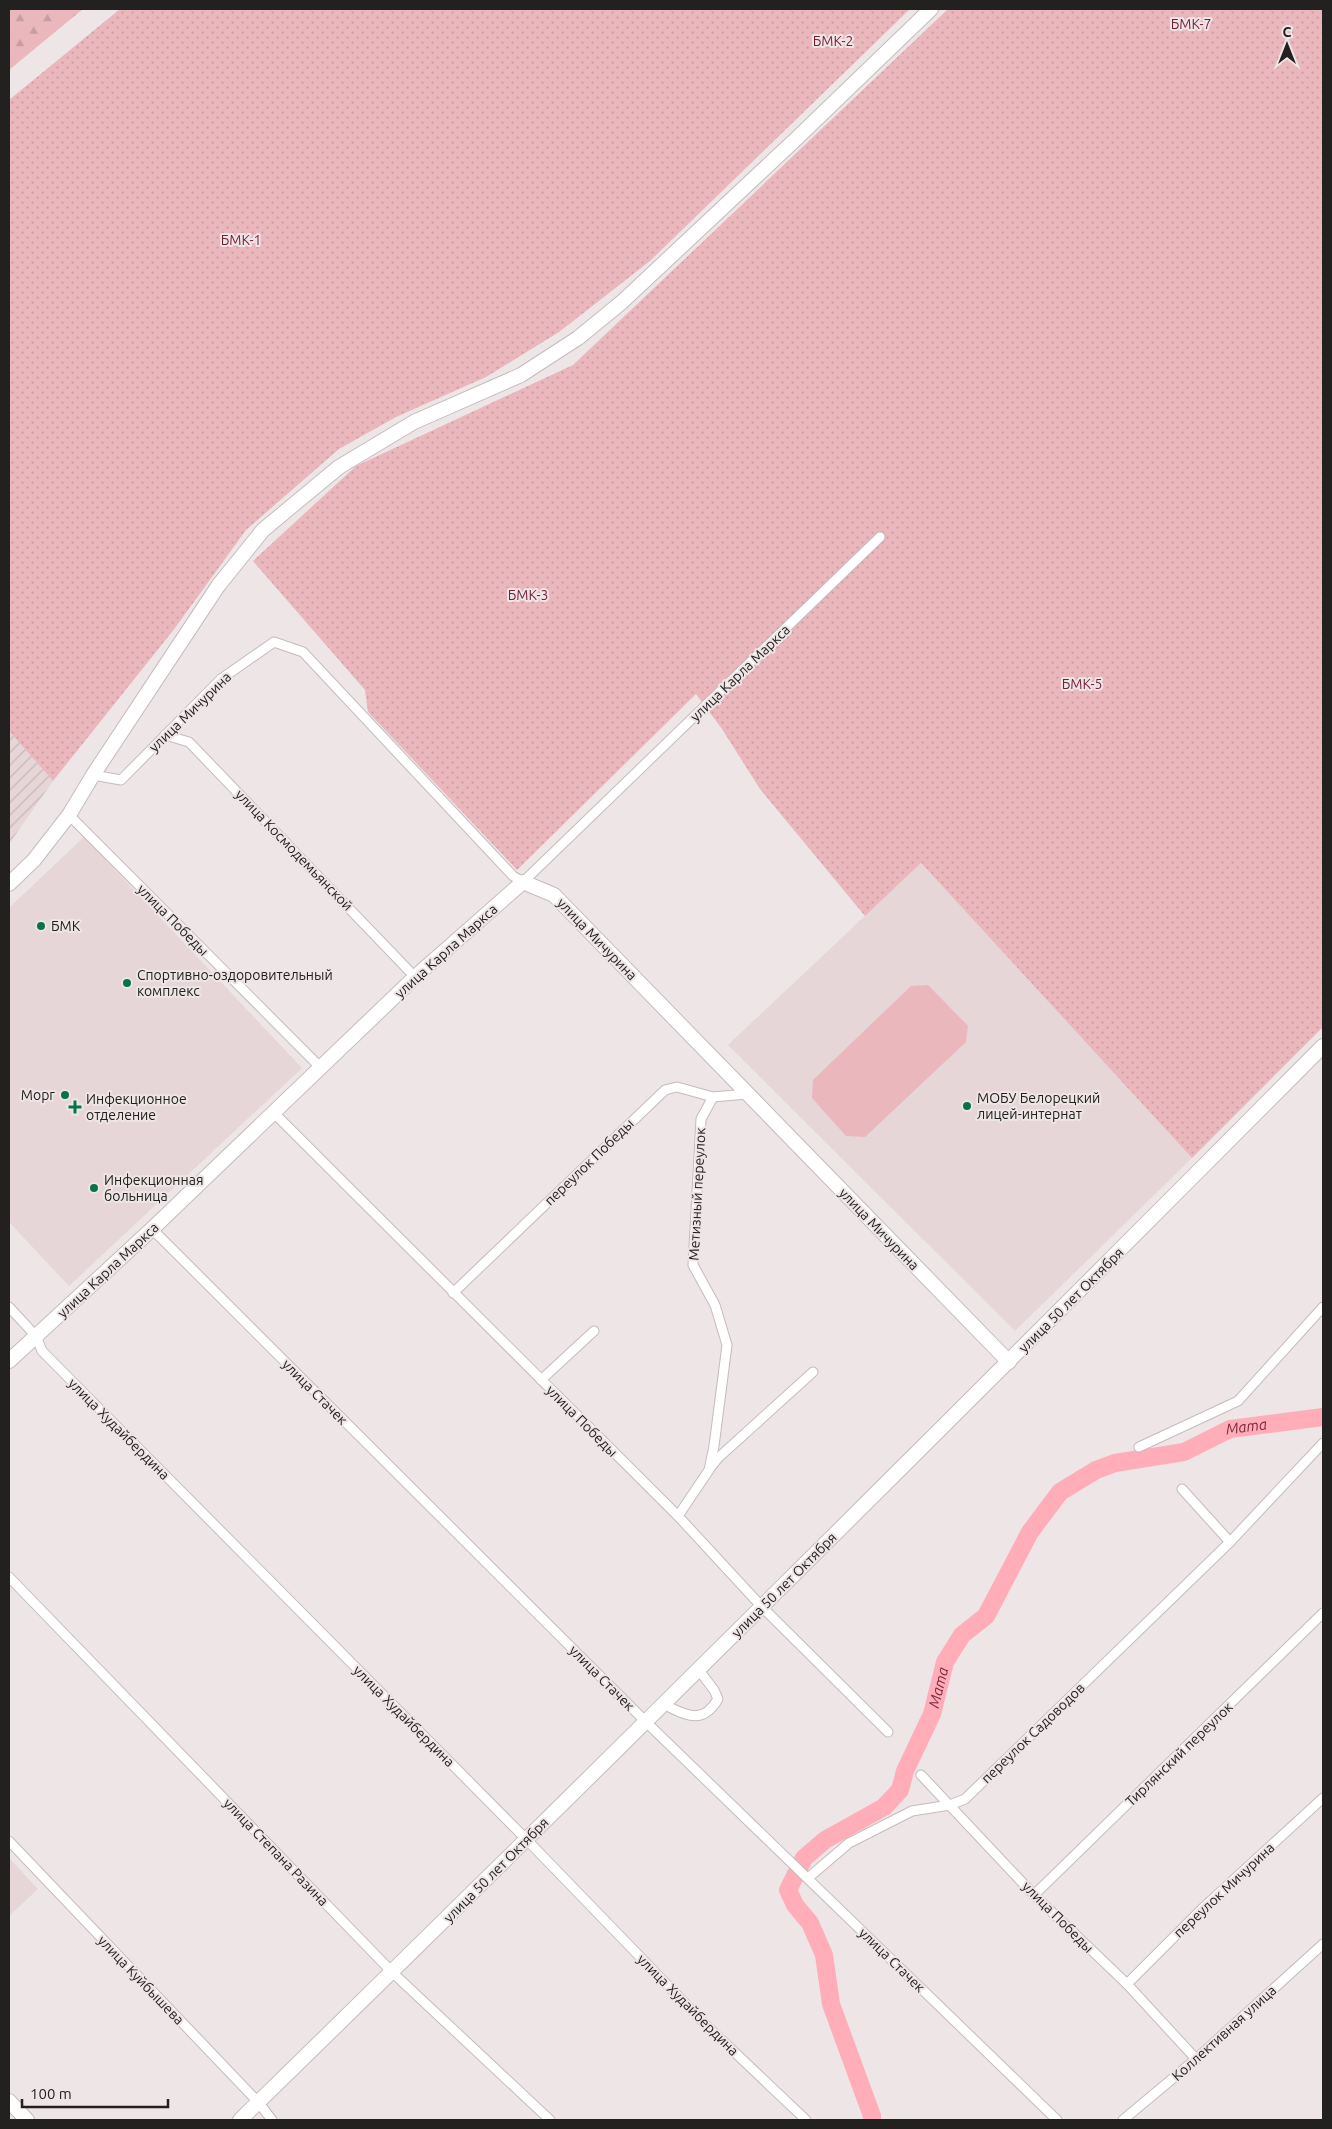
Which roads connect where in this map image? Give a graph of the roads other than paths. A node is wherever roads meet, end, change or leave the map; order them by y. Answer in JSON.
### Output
{"nodes":[{"id":1,"x":931,"y":9,"type":"edge"},
{"id":2,"x":880,"y":537,"type":"dead end"},
{"id":3,"x":166,"y":735,"type":"junction"},
{"id":4,"x":93,"y":774,"type":"junction"},
{"id":5,"x":68,"y":815,"type":"junction"},
{"id":6,"x":523,"y":882,"type":"junction"},
{"id":7,"x":9,"y":884,"type":"edge"},
{"id":8,"x":415,"y":977,"type":"junction"},
{"id":9,"x":1323,"y":1046,"type":"edge"},
{"id":10,"x":321,"y":1068,"type":"junction"},
{"id":11,"x":747,"y":1094,"type":"junction"},
{"id":12,"x":713,"y":1097,"type":"junction"},
{"id":13,"x":274,"y":1113,"type":"junction"},
{"id":14,"x":152,"y":1229,"type":"junction"},
{"id":15,"x":453,"y":1292,"type":"junction"},
{"id":16,"x":1323,"y":1306,"type":"edge"},
{"id":17,"x":9,"y":1307,"type":"edge"},
{"id":18,"x":594,"y":1331,"type":"dead end"},
{"id":19,"x":36,"y":1336,"type":"junction"},
{"id":20,"x":9,"y":1361,"type":"edge"},
{"id":21,"x":1009,"y":1362,"type":"junction"},
{"id":22,"x":813,"y":1372,"type":"dead end"},
{"id":23,"x":541,"y":1380,"type":"junction"},
{"id":24,"x":1323,"y":1443,"type":"edge"},
{"id":25,"x":1139,"y":1447,"type":"dead end"},
{"id":26,"x":709,"y":1470,"type":"junction"},
{"id":27,"x":1182,"y":1490,"type":"dead end"},
{"id":28,"x":678,"y":1516,"type":"junction"},
{"id":29,"x":1230,"y":1542,"type":"junction"},
{"id":30,"x":9,"y":1577,"type":"edge"},
{"id":31,"x":762,"y":1607,"type":"junction"},
{"id":32,"x":1323,"y":1613,"type":"edge"},
{"id":33,"x":698,"y":1670,"type":"junction"},
{"id":34,"x":662,"y":1704,"type":"junction"},
{"id":35,"x":645,"y":1721,"type":"junction"},
{"id":36,"x":888,"y":1732,"type":"dead end"},
{"id":37,"x":921,"y":1775,"type":"dead end"},
{"id":38,"x":1323,"y":1798,"type":"edge"},
{"id":39,"x":950,"y":1805,"type":"junction"},
{"id":40,"x":527,"y":1840,"type":"junction"},
{"id":41,"x":9,"y":1841,"type":"edge"},
{"id":42,"x":808,"y":1878,"type":"junction"},
{"id":43,"x":1034,"y":1895,"type":"junction"},
{"id":44,"x":1323,"y":1944,"type":"edge"},
{"id":45,"x":392,"y":1972,"type":"junction"},
{"id":46,"x":1127,"y":1984,"type":"junction"},
{"id":47,"x":1196,"y":2059,"type":"junction"},
{"id":48,"x":9,"y":2101,"type":"edge"},
{"id":49,"x":258,"y":2102,"type":"junction"},
{"id":50,"x":27,"y":2120,"type":"edge"},
{"id":51,"x":240,"y":2120,"type":"edge"},
{"id":52,"x":272,"y":2120,"type":"edge"},
{"id":53,"x":550,"y":2120,"type":"edge"},
{"id":54,"x":806,"y":2120,"type":"edge"},
{"id":55,"x":1057,"y":2120,"type":"edge"},
{"id":56,"x":1123,"y":2120,"type":"edge"}],
"edges":[{"from":1,"to":4,"type":"street"},
{"from":2,"to":6,"type":"street","name":"улица Карла Маркса"},
{"from":3,"to":4,"type":"street","name":"улица Мичурина"},
{"from":3,"to":6,"type":"street","name":"улица Мичурина"},
{"from":3,"to":8,"type":"street","name":"улица Космодемьянской"},
{"from":4,"to":5,"type":"street"},
{"from":5,"to":7,"type":"street"},
{"from":5,"to":10,"type":"street","name":"улица Победы"},
{"from":6,"to":8,"type":"street","name":"улица Карла Маркса"},
{"from":6,"to":11,"type":"street","name":"улица Мичурина"},
{"from":8,"to":10,"type":"street","name":"улица Карла Маркса"},
{"from":9,"to":21,"type":"street","name":"улица 50 лет Октября"},
{"from":10,"to":13,"type":"street","name":"улица Карла Маркса"},
{"from":11,"to":12,"type":"street","name":"переулок Победы"},
{"from":11,"to":21,"type":"street","name":"улица Мичурина"},
{"from":12,"to":15,"type":"street","name":"переулок Победы"},
{"from":12,"to":26,"type":"street","name":"Метизный переулок"},
{"from":13,"to":14,"type":"street","name":"улица Карла Маркса"},
{"from":13,"to":15,"type":"street","name":"улица Победы"},
{"from":14,"to":19,"type":"street","name":"улица Карла Маркса"},
{"from":14,"to":35,"type":"street","name":"улица Стачек"},
{"from":15,"to":23,"type":"street","name":"улица Победы"},
{"from":16,"to":25,"type":"street"},
{"from":17,"to":19,"type":"street","name":"улица Худайбердина"},
{"from":18,"to":23,"type":"street"},
{"from":19,"to":20,"type":"street","name":"улица Карла Маркса"},
{"from":19,"to":40,"type":"street","name":"улица Худайбердина"},
{"from":21,"to":31,"type":"street","name":"улица 50 лет Октября"},
{"from":22,"to":26,"type":"street"},
{"from":23,"to":28,"type":"street","name":"улица Победы"},
{"from":24,"to":29,"type":"street","name":"переулок Садоводов"},
{"from":26,"to":28,"type":"street","name":"Метизный переулок"},
{"from":27,"to":29,"type":"street"},
{"from":28,"to":31,"type":"street","name":"улица Победы"},
{"from":29,"to":39,"type":"street","name":"переулок Садоводов"},
{"from":30,"to":45,"type":"street","name":"улица Степана Разина"},
{"from":31,"to":33,"type":"street","name":"улица 50 лет Октября"},
{"from":31,"to":36,"type":"street","name":"улица Победы"},
{"from":32,"to":43,"type":"street","name":"Тирлянский переулок"},
{"from":33,"to":34,"type":"street","name":"улица 50 лет Октября"},
{"from":33,"to":34,"type":"street"},
{"from":34,"to":35,"type":"street","name":"улица 50 лет Октября"},
{"from":35,"to":40,"type":"street","name":"улица 50 лет Октября"},
{"from":35,"to":42,"type":"street","name":"улица Стачек"},
{"from":37,"to":39,"type":"street","name":"улица Победы"},
{"from":38,"to":46,"type":"street","name":"переулок Мичурина"},
{"from":39,"to":42,"type":"street","name":"переулок Садоводов"},
{"from":39,"to":43,"type":"street","name":"улица Победы"},
{"from":40,"to":45,"type":"street","name":"улица 50 лет Октября"},
{"from":40,"to":54,"type":"street","name":"улица Худайбердина"},
{"from":41,"to":49,"type":"street","name":"улица Куйбышева"},
{"from":42,"to":55,"type":"street","name":"улица Стачек"},
{"from":43,"to":46,"type":"street","name":"улица Победы"},
{"from":44,"to":47,"type":"street","name":"Коллективная улица"},
{"from":45,"to":49,"type":"street","name":"улица 50 лет Октября"},
{"from":45,"to":53,"type":"street","name":"улица Степана Разина"},
{"from":46,"to":47,"type":"street","name":"улица Победы"},
{"from":47,"to":56,"type":"street","name":"Коллективная улица"},
{"from":48,"to":50,"type":"street"},
{"from":49,"to":51,"type":"street","name":"улица 50 лет Октября"},
{"from":49,"to":52,"type":"street","name":"улица Куйбышева"}]}
